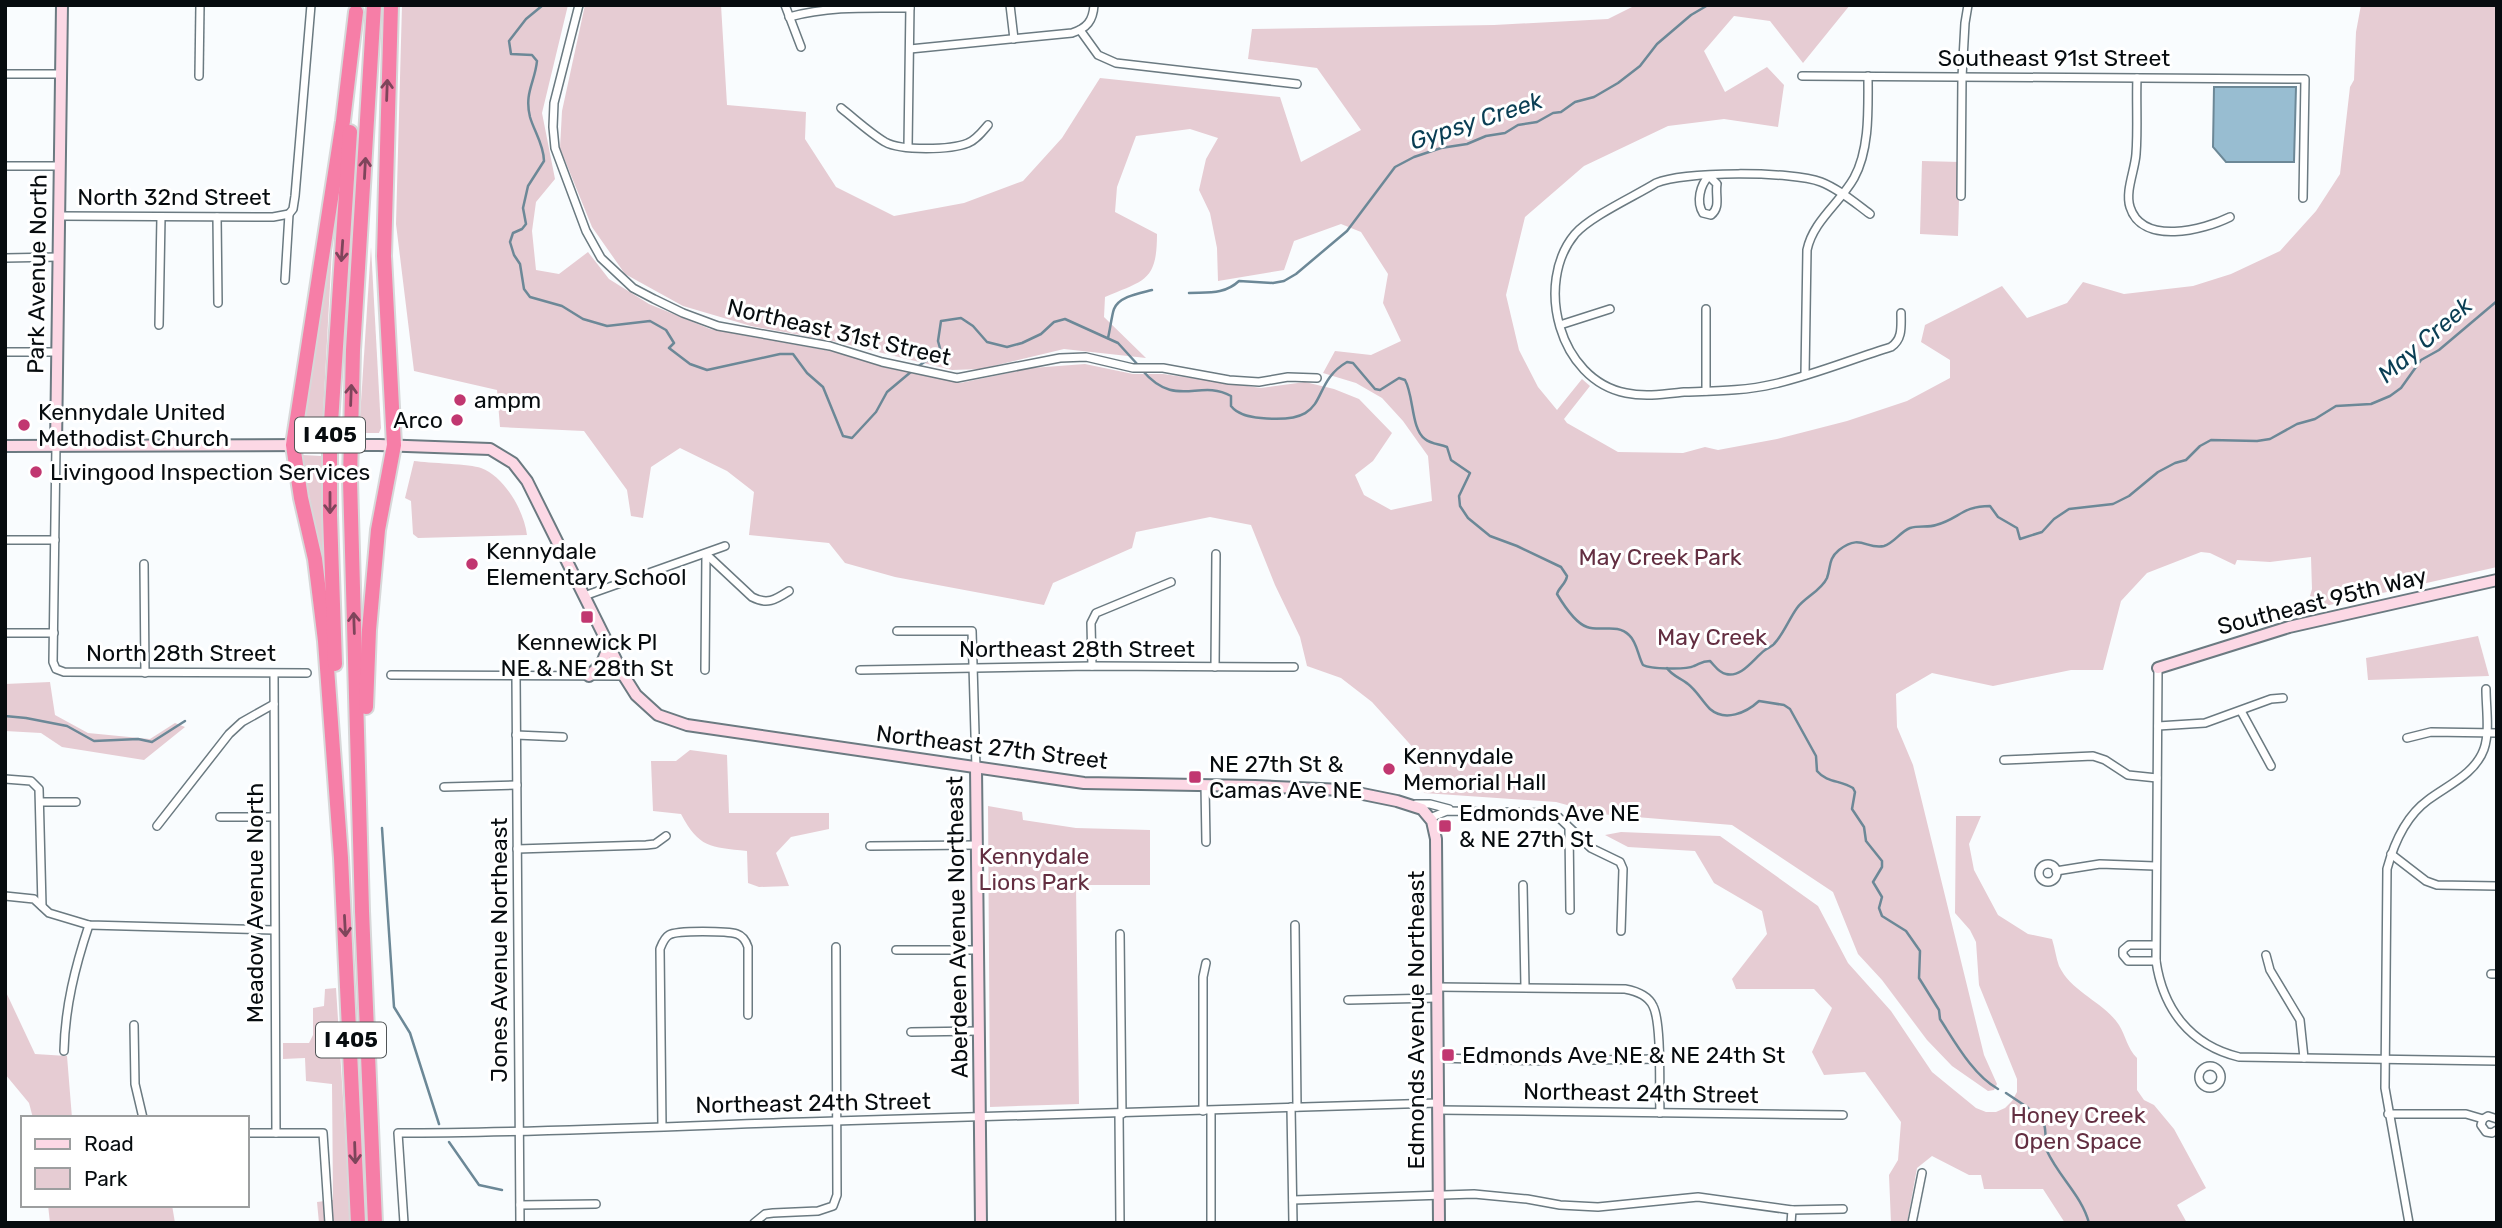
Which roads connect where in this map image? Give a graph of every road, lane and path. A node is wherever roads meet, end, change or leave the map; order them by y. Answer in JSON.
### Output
{"nodes":[{"id":1,"x":61,"y":5,"type":"edge"},
{"id":2,"x":200,"y":5,"type":"edge"},
{"id":3,"x":311,"y":5,"type":"edge"},
{"id":4,"x":374,"y":5,"type":"edge"},
{"id":5,"x":391,"y":5,"type":"edge"},
{"id":6,"x":579,"y":5,"type":"edge"},
{"id":7,"x":785,"y":5,"type":"edge"},
{"id":8,"x":1010,"y":5,"type":"edge"},
{"id":9,"x":1094,"y":5,"type":"edge"},
{"id":10,"x":1968,"y":5,"type":"edge"},
{"id":11,"x":910,"y":7,"type":"edge"},
{"id":12,"x":357,"y":9,"type":"edge"},
{"id":13,"x":789,"y":17,"type":"junction"},
{"id":14,"x":1080,"y":30,"type":"junction"},
{"id":15,"x":1014,"y":40,"type":"junction"},
{"id":16,"x":802,"y":47,"type":"dead end"},
{"id":17,"x":910,"y":49,"type":"junction"},
{"id":18,"x":5,"y":74,"type":"edge"},
{"id":19,"x":61,"y":74,"type":"junction"},
{"id":20,"x":199,"y":76,"type":"dead end"},
{"id":21,"x":1802,"y":76,"type":"dead end"},
{"id":22,"x":1868,"y":76,"type":"junction"},
{"id":23,"x":1962,"y":77,"type":"junction"},
{"id":24,"x":2137,"y":78,"type":"junction"},
{"id":25,"x":1297,"y":84,"type":"dead end"},
{"id":26,"x":841,"y":108,"type":"dead end"},
{"id":27,"x":988,"y":125,"type":"dead end"},
{"id":28,"x":908,"y":148,"type":"junction"},
{"id":29,"x":5,"y":166,"type":"edge"},
{"id":30,"x":60,"y":166,"type":"junction"},
{"id":31,"x":1709,"y":176,"type":"junction"},
{"id":32,"x":1842,"y":194,"type":"junction"},
{"id":33,"x":1961,"y":196,"type":"dead end"},
{"id":34,"x":2303,"y":198,"type":"dead end"},
{"id":35,"x":289,"y":214,"type":"junction"},
{"id":36,"x":1870,"y":214,"type":"dead end"},
{"id":37,"x":59,"y":216,"type":"junction"},
{"id":38,"x":161,"y":217,"type":"junction"},
{"id":39,"x":217,"y":217,"type":"junction"},
{"id":40,"x":2230,"y":217,"type":"dead end"},
{"id":41,"x":59,"y":257,"type":"junction"},
{"id":42,"x":5,"y":258,"type":"edge"},
{"id":43,"x":285,"y":280,"type":"dead end"},
{"id":44,"x":218,"y":303,"type":"dead end"},
{"id":45,"x":1610,"y":309,"type":"dead end"},
{"id":46,"x":1706,"y":309,"type":"dead end"},
{"id":47,"x":1901,"y":313,"type":"dead end"},
{"id":48,"x":159,"y":325,"type":"dead end"},
{"id":49,"x":1560,"y":325,"type":"junction"},
{"id":50,"x":5,"y":352,"type":"edge"},
{"id":51,"x":57,"y":352,"type":"junction"},
{"id":52,"x":1805,"y":374,"type":"junction"},
{"id":53,"x":1317,"y":378,"type":"dead end"},
{"id":54,"x":1706,"y":391,"type":"junction"},
{"id":55,"x":293,"y":445,"type":"junction"},
{"id":56,"x":394,"y":445,"type":"junction"},
{"id":57,"x":5,"y":446,"type":"edge"},
{"id":58,"x":56,"y":446,"type":"junction"},
{"id":59,"x":5,"y":540,"type":"edge"},
{"id":60,"x":55,"y":540,"type":"junction"},
{"id":61,"x":725,"y":546,"type":"dead end"},
{"id":62,"x":706,"y":554,"type":"junction"},
{"id":63,"x":1216,"y":554,"type":"dead end"},
{"id":64,"x":144,"y":564,"type":"dead end"},
{"id":65,"x":2497,"y":580,"type":"edge"},
{"id":66,"x":1171,"y":582,"type":"dead end"},
{"id":67,"x":789,"y":591,"type":"dead end"},
{"id":68,"x":584,"y":596,"type":"junction"},
{"id":69,"x":897,"y":631,"type":"dead end"},
{"id":70,"x":5,"y":633,"type":"edge"},
{"id":71,"x":54,"y":633,"type":"junction"},
{"id":72,"x":608,"y":645,"type":"junction"},
{"id":73,"x":1091,"y":666,"type":"junction"},
{"id":74,"x":1215,"y":667,"type":"junction"},
{"id":75,"x":1294,"y":667,"type":"dead end"},
{"id":76,"x":973,"y":668,"type":"junction"},
{"id":77,"x":2158,"y":668,"type":"joint"},
{"id":78,"x":56,"y":669,"type":"joint"},
{"id":79,"x":705,"y":670,"type":"dead end"},
{"id":80,"x":860,"y":670,"type":"dead end"},
{"id":81,"x":145,"y":673,"type":"junction"},
{"id":82,"x":307,"y":673,"type":"dead end"},
{"id":83,"x":274,"y":674,"type":"junction"},
{"id":84,"x":391,"y":675,"type":"dead end"},
{"id":85,"x":516,"y":676,"type":"junction"},
{"id":86,"x":589,"y":676,"type":"junction"},
{"id":87,"x":624,"y":676,"type":"junction"},
{"id":88,"x":2486,"y":689,"type":"dead end"},
{"id":89,"x":2283,"y":698,"type":"dead end"},
{"id":90,"x":274,"y":704,"type":"junction"},
{"id":91,"x":2241,"y":711,"type":"junction"},
{"id":92,"x":2158,"y":726,"type":"junction"},
{"id":93,"x":2486,"y":733,"type":"junction"},
{"id":94,"x":2497,"y":733,"type":"edge"},
{"id":95,"x":516,"y":736,"type":"junction"},
{"id":96,"x":563,"y":737,"type":"dead end"},
{"id":97,"x":2407,"y":738,"type":"dead end"},
{"id":98,"x":2004,"y":760,"type":"dead end"},
{"id":99,"x":2271,"y":766,"type":"dead end"},
{"id":100,"x":976,"y":768,"type":"junction"},
{"id":101,"x":2157,"y":778,"type":"junction"},
{"id":102,"x":5,"y":779,"type":"edge"},
{"id":103,"x":517,"y":785,"type":"junction"},
{"id":104,"x":1205,"y":785,"type":"junction"},
{"id":105,"x":444,"y":787,"type":"dead end"},
{"id":106,"x":40,"y":802,"type":"junction"},
{"id":107,"x":76,"y":802,"type":"dead end"},
{"id":108,"x":1408,"y":804,"type":"junction"},
{"id":109,"x":1453,"y":811,"type":"junction"},
{"id":110,"x":220,"y":817,"type":"dead end"},
{"id":111,"x":274,"y":817,"type":"junction"},
{"id":112,"x":1430,"y":818,"type":"junction"},
{"id":113,"x":157,"y":826,"type":"dead end"},
{"id":114,"x":1569,"y":828,"type":"junction"},
{"id":115,"x":666,"y":836,"type":"dead end"},
{"id":116,"x":1206,"y":842,"type":"dead end"},
{"id":117,"x":978,"y":845,"type":"junction"},
{"id":118,"x":870,"y":846,"type":"dead end"},
{"id":119,"x":517,"y":849,"type":"junction"},
{"id":120,"x":2391,"y":854,"type":"junction"},
{"id":121,"x":341,"y":858,"type":"junction"},
{"id":122,"x":2155,"y":866,"type":"junction"},
{"id":123,"x":2056,"y":871,"type":"dead end"},
{"id":124,"x":1523,"y":885,"type":"dead end"},
{"id":125,"x":2497,"y":886,"type":"edge"},
{"id":126,"x":5,"y":896,"type":"edge"},
{"id":127,"x":42,"y":907,"type":"junction"},
{"id":128,"x":1570,"y":910,"type":"dead end"},
{"id":129,"x":362,"y":911,"type":"junction"},
{"id":130,"x":89,"y":925,"type":"junction"},
{"id":131,"x":1295,"y":925,"type":"dead end"},
{"id":132,"x":274,"y":930,"type":"junction"},
{"id":133,"x":1620,"y":931,"type":"dead end"},
{"id":134,"x":1121,"y":934,"type":"dead end"},
{"id":135,"x":2155,"y":945,"type":"junction"},
{"id":136,"x":836,"y":947,"type":"dead end"},
{"id":137,"x":897,"y":950,"type":"dead end"},
{"id":138,"x":978,"y":950,"type":"junction"},
{"id":139,"x":2266,"y":955,"type":"dead end"},
{"id":140,"x":2156,"y":961,"type":"junction"},
{"id":141,"x":1206,"y":963,"type":"dead end"},
{"id":142,"x":1525,"y":986,"type":"junction"},
{"id":143,"x":1437,"y":992,"type":"junction"},
{"id":144,"x":1348,"y":1000,"type":"dead end"},
{"id":145,"x":748,"y":1015,"type":"dead end"},
{"id":146,"x":134,"y":1025,"type":"dead end"},
{"id":147,"x":979,"y":1031,"type":"junction"},
{"id":148,"x":911,"y":1032,"type":"dead end"},
{"id":149,"x":64,"y":1051,"type":"dead end"},
{"id":150,"x":2222,"y":1052,"type":"junction"},
{"id":151,"x":1438,"y":1058,"type":"junction"},
{"id":152,"x":2304,"y":1058,"type":"junction"},
{"id":153,"x":1659,"y":1059,"type":"junction"},
{"id":154,"x":2383,"y":1059,"type":"junction"},
{"id":155,"x":1548,"y":1060,"type":"dead end"},
{"id":156,"x":1592,"y":1060,"type":"dead end"},
{"id":157,"x":2497,"y":1061,"type":"edge"},
{"id":158,"x":2215,"y":1067,"type":"dead end"},
{"id":159,"x":1438,"y":1106,"type":"junction"},
{"id":160,"x":1294,"y":1107,"type":"junction"},
{"id":161,"x":1207,"y":1111,"type":"junction"},
{"id":162,"x":1660,"y":1113,"type":"junction"},
{"id":163,"x":1121,"y":1114,"type":"junction"},
{"id":164,"x":2388,"y":1114,"type":"junction"},
{"id":165,"x":1843,"y":1115,"type":"dead end"},
{"id":166,"x":143,"y":1116,"type":"edge"},
{"id":167,"x":980,"y":1118,"type":"junction"},
{"id":168,"x":2483,"y":1119,"type":"junction"},
{"id":169,"x":2497,"y":1119,"type":"edge"},
{"id":170,"x":837,"y":1121,"type":"junction"},
{"id":171,"x":662,"y":1126,"type":"junction"},
{"id":172,"x":2497,"y":1130,"type":"edge"},
{"id":173,"x":248,"y":1133,"type":"edge"},
{"id":174,"x":276,"y":1133,"type":"junction"},
{"id":175,"x":519,"y":1133,"type":"junction"},
{"id":176,"x":1922,"y":1173,"type":"dead end"},
{"id":177,"x":1439,"y":1195,"type":"junction"},
{"id":178,"x":1293,"y":1200,"type":"junction"},
{"id":179,"x":596,"y":1204,"type":"dead end"},
{"id":180,"x":520,"y":1205,"type":"junction"},
{"id":181,"x":1843,"y":1209,"type":"dead end"},
{"id":182,"x":1792,"y":1210,"type":"junction"},
{"id":183,"x":756,"y":1221,"type":"edge"},
{"id":184,"x":329,"y":1223,"type":"edge"},
{"id":185,"x":358,"y":1223,"type":"edge"},
{"id":186,"x":375,"y":1223,"type":"edge"},
{"id":187,"x":404,"y":1223,"type":"edge"},
{"id":188,"x":520,"y":1223,"type":"edge"},
{"id":189,"x":981,"y":1223,"type":"edge"},
{"id":190,"x":1120,"y":1223,"type":"edge"},
{"id":191,"x":1211,"y":1223,"type":"edge"},
{"id":192,"x":1293,"y":1223,"type":"edge"},
{"id":193,"x":1439,"y":1223,"type":"edge"},
{"id":194,"x":1791,"y":1223,"type":"edge"},
{"id":195,"x":1913,"y":1223,"type":"edge"},
{"id":196,"x":2409,"y":1223,"type":"edge"}],
"edges":[{"from":1,"to":19,"type":"street","name":"Park Avenue North"},
{"from":2,"to":20,"type":"street"},
{"from":3,"to":35,"type":"street"},
{"from":129,"to":4,"type":"highway","number":"I 405","one_way":true},
{"from":56,"to":5,"type":"highway","one_way":true},
{"from":6,"to":53,"type":"street","name":"Northeast 31st Street"},
{"from":7,"to":13,"type":"street"},
{"from":8,"to":15,"type":"street"},
{"from":9,"to":14,"type":"street"},
{"from":10,"to":23,"type":"street"},
{"from":11,"to":13,"type":"street"},
{"from":11,"to":17,"type":"street"},
{"from":12,"to":55,"type":"highway"},
{"from":12,"to":121,"type":"highway","number":"I 405","one_way":true},
{"from":13,"to":16,"type":"street"},
{"from":14,"to":15,"type":"street"},
{"from":14,"to":25,"type":"street"},
{"from":15,"to":17,"type":"street"},
{"from":17,"to":28,"type":"street"},
{"from":18,"to":19,"type":"street"},
{"from":19,"to":30,"type":"street","name":"Park Avenue North"},
{"from":21,"to":22,"type":"street","name":"Southeast 91st Street"},
{"from":22,"to":23,"type":"street","name":"Southeast 91st Street"},
{"from":22,"to":32,"type":"street"},
{"from":23,"to":24,"type":"street","name":"Southeast 91st Street"},
{"from":23,"to":33,"type":"street"},
{"from":24,"to":34,"type":"street","name":"Southeast 91st Street"},
{"from":24,"to":40,"type":"street"},
{"from":26,"to":28,"type":"street"},
{"from":27,"to":28,"type":"street"},
{"from":29,"to":30,"type":"street"},
{"from":30,"to":37,"type":"street","name":"Park Avenue North"},
{"from":31,"to":31,"type":"street"},
{"from":31,"to":32,"type":"street"},
{"from":31,"to":49,"type":"street"},
{"from":32,"to":36,"type":"street"},
{"from":32,"to":52,"type":"street"},
{"from":35,"to":39,"type":"street","name":"North 32nd Street"},
{"from":35,"to":43,"type":"street"},
{"from":37,"to":38,"type":"street","name":"North 32nd Street"},
{"from":37,"to":41,"type":"street","name":"Park Avenue North"},
{"from":38,"to":39,"type":"street","name":"North 32nd Street"},
{"from":38,"to":48,"type":"street"},
{"from":39,"to":44,"type":"street"},
{"from":41,"to":42,"type":"street"},
{"from":41,"to":51,"type":"street","name":"Park Avenue North"},
{"from":45,"to":49,"type":"street"},
{"from":46,"to":54,"type":"street"},
{"from":47,"to":52,"type":"street"},
{"from":49,"to":54,"type":"street"},
{"from":50,"to":51,"type":"street"},
{"from":51,"to":58,"type":"street","name":"Park Avenue North"},
{"from":52,"to":54,"type":"street"},
{"from":55,"to":56,"type":"street","bridge":true},
{"from":55,"to":58,"type":"street"},
{"from":55,"to":121,"type":"highway"},
{"from":56,"to":68,"type":"street"},
{"from":56,"to":129,"type":"highway"},
{"from":57,"to":58,"type":"street"},
{"from":58,"to":60,"type":"street","name":"Park Avenue North"},
{"from":59,"to":60,"type":"street"},
{"from":60,"to":71,"type":"street","name":"Park Avenue North"},
{"from":61,"to":62,"type":"street"},
{"from":62,"to":67,"type":"street"},
{"from":62,"to":68,"type":"street"},
{"from":62,"to":79,"type":"street"},
{"from":63,"to":74,"type":"street"},
{"from":64,"to":81,"type":"street"},
{"from":65,"to":77,"type":"street","name":"Southeast 95th Way"},
{"from":66,"to":73,"type":"street"},
{"from":68,"to":72,"type":"street"},
{"from":69,"to":76,"type":"street","name":"Aberdeen Avenue Northeast"},
{"from":70,"to":71,"type":"street"},
{"from":71,"to":78,"type":"street","name":"Park Avenue North"},
{"from":72,"to":86,"type":"street"},
{"from":72,"to":87,"type":"street"},
{"from":73,"to":74,"type":"street","name":"Northeast 28th Street"},
{"from":73,"to":76,"type":"street","name":"Northeast 28th Street"},
{"from":74,"to":75,"type":"street","name":"Northeast 28th Street"},
{"from":76,"to":80,"type":"street","name":"Northeast 28th Street"},
{"from":76,"to":100,"type":"street","name":"Aberdeen Avenue Northeast"},
{"from":77,"to":92,"type":"street"},
{"from":78,"to":81,"type":"street","name":"North 28th Street"},
{"from":81,"to":83,"type":"street","name":"North 28th Street"},
{"from":82,"to":83,"type":"street","name":"North 28th Street"},
{"from":83,"to":90,"type":"street","name":"Meadow Avenue North"},
{"from":84,"to":85,"type":"street"},
{"from":85,"to":86,"type":"street"},
{"from":85,"to":95,"type":"street","name":"Jones Avenue Northeast"},
{"from":86,"to":87,"type":"street"},
{"from":87,"to":100,"type":"street","name":"Northeast 27th Street"},
{"from":88,"to":93,"type":"street"},
{"from":89,"to":91,"type":"street"},
{"from":90,"to":111,"type":"street","name":"Meadow Avenue North"},
{"from":90,"to":113,"type":"street"},
{"from":91,"to":92,"type":"street"},
{"from":91,"to":99,"type":"street"},
{"from":92,"to":101,"type":"street"},
{"from":93,"to":94,"type":"street"},
{"from":93,"to":97,"type":"street"},
{"from":93,"to":120,"type":"street"},
{"from":95,"to":96,"type":"street"},
{"from":95,"to":103,"type":"street","name":"Jones Avenue Northeast"},
{"from":98,"to":101,"type":"street"},
{"from":100,"to":104,"type":"street","name":"Northeast 27th Street"},
{"from":100,"to":117,"type":"street","name":"Aberdeen Avenue Northeast"},
{"from":101,"to":122,"type":"street"},
{"from":102,"to":106,"type":"street"},
{"from":103,"to":105,"type":"street"},
{"from":103,"to":119,"type":"street","name":"Jones Avenue Northeast"},
{"from":104,"to":108,"type":"street","name":"Northeast 27th Street"},
{"from":104,"to":116,"type":"street"},
{"from":106,"to":107,"type":"street"},
{"from":106,"to":127,"type":"street"},
{"from":108,"to":109,"type":"street","name":"Northeast 27th Street"},
{"from":108,"to":112,"type":"street","name":"Northeast 27th Street"},
{"from":109,"to":112,"type":"street","name":"Northeast 27th Street"},
{"from":109,"to":114,"type":"street","name":"Northeast 27th Street"},
{"from":110,"to":111,"type":"street"},
{"from":111,"to":132,"type":"street","name":"Meadow Avenue North"},
{"from":112,"to":143,"type":"street","name":"Edmonds Avenue Northeast"},
{"from":114,"to":128,"type":"street"},
{"from":114,"to":133,"type":"street","name":"Northeast 27th Street"},
{"from":115,"to":119,"type":"street"},
{"from":117,"to":118,"type":"street"},
{"from":117,"to":138,"type":"street","name":"Aberdeen Avenue Northeast"},
{"from":119,"to":175,"type":"street","name":"Jones Avenue Northeast"},
{"from":120,"to":125,"type":"street"},
{"from":120,"to":154,"type":"street"},
{"from":121,"to":185,"type":"highway","number":"I 405","one_way":true},
{"from":122,"to":123,"type":"street"},
{"from":122,"to":135,"type":"street"},
{"from":124,"to":142,"type":"street"},
{"from":126,"to":127,"type":"street"},
{"from":127,"to":130,"type":"street"},
{"from":129,"to":186,"type":"highway","number":"I 405"},
{"from":130,"to":132,"type":"street"},
{"from":130,"to":149,"type":"street"},
{"from":131,"to":160,"type":"street"},
{"from":132,"to":174,"type":"street","name":"Meadow Avenue North"},
{"from":134,"to":163,"type":"street"},
{"from":135,"to":140,"type":"street"},
{"from":135,"to":140,"type":"street"},
{"from":136,"to":170,"type":"street"},
{"from":137,"to":138,"type":"street"},
{"from":138,"to":147,"type":"street","name":"Aberdeen Avenue Northeast"},
{"from":139,"to":152,"type":"street"},
{"from":140,"to":150,"type":"street"},
{"from":141,"to":161,"type":"street"},
{"from":142,"to":143,"type":"street"},
{"from":142,"to":153,"type":"street"},
{"from":143,"to":144,"type":"street"},
{"from":143,"to":151,"type":"street","name":"Edmonds Avenue Northeast"},
{"from":145,"to":171,"type":"street"},
{"from":146,"to":166,"type":"street"},
{"from":147,"to":148,"type":"street"},
{"from":147,"to":167,"type":"street","name":"Aberdeen Avenue Northeast"},
{"from":150,"to":152,"type":"street"},
{"from":150,"to":158,"type":"street"},
{"from":151,"to":155,"type":"street"},
{"from":151,"to":159,"type":"street","name":"Edmonds Avenue Northeast"},
{"from":152,"to":154,"type":"street"},
{"from":153,"to":156,"type":"street"},
{"from":153,"to":162,"type":"street"},
{"from":154,"to":157,"type":"street"},
{"from":154,"to":164,"type":"street"},
{"from":159,"to":160,"type":"street","name":"Northeast 24th Street"},
{"from":159,"to":162,"type":"street","name":"Northeast 24th Street"},
{"from":159,"to":177,"type":"street","name":"Edmonds Avenue Northeast"},
{"from":160,"to":161,"type":"street","name":"Northeast 24th Street"},
{"from":160,"to":178,"type":"street"},
{"from":161,"to":163,"type":"street","name":"Northeast 24th Street"},
{"from":161,"to":191,"type":"street"},
{"from":162,"to":165,"type":"street","name":"Northeast 24th Street"},
{"from":163,"to":167,"type":"street","name":"Northeast 24th Street"},
{"from":163,"to":190,"type":"street"},
{"from":164,"to":168,"type":"street"},
{"from":164,"to":196,"type":"street"},
{"from":167,"to":170,"type":"street","name":"Northeast 24th Street"},
{"from":167,"to":189,"type":"street","name":"Aberdeen Avenue Northeast"},
{"from":168,"to":169,"type":"street"},
{"from":168,"to":172,"type":"street"},
{"from":170,"to":171,"type":"street","name":"Northeast 24th Street"},
{"from":170,"to":183,"type":"street"},
{"from":171,"to":175,"type":"street","name":"Northeast 24th Street"},
{"from":173,"to":174,"type":"street"},
{"from":174,"to":184,"type":"street"},
{"from":175,"to":180,"type":"street","name":"Jones Avenue Northeast"},
{"from":175,"to":187,"type":"street","name":"Northeast 24th Street"},
{"from":176,"to":195,"type":"street"},
{"from":177,"to":178,"type":"street"},
{"from":177,"to":182,"type":"street"},
{"from":177,"to":193,"type":"street","name":"Edmonds Avenue Northeast"},
{"from":178,"to":192,"type":"street"},
{"from":179,"to":180,"type":"street"},
{"from":180,"to":188,"type":"street","name":"Jones Avenue Northeast"},
{"from":181,"to":182,"type":"street"},
{"from":182,"to":194,"type":"street"}]}
